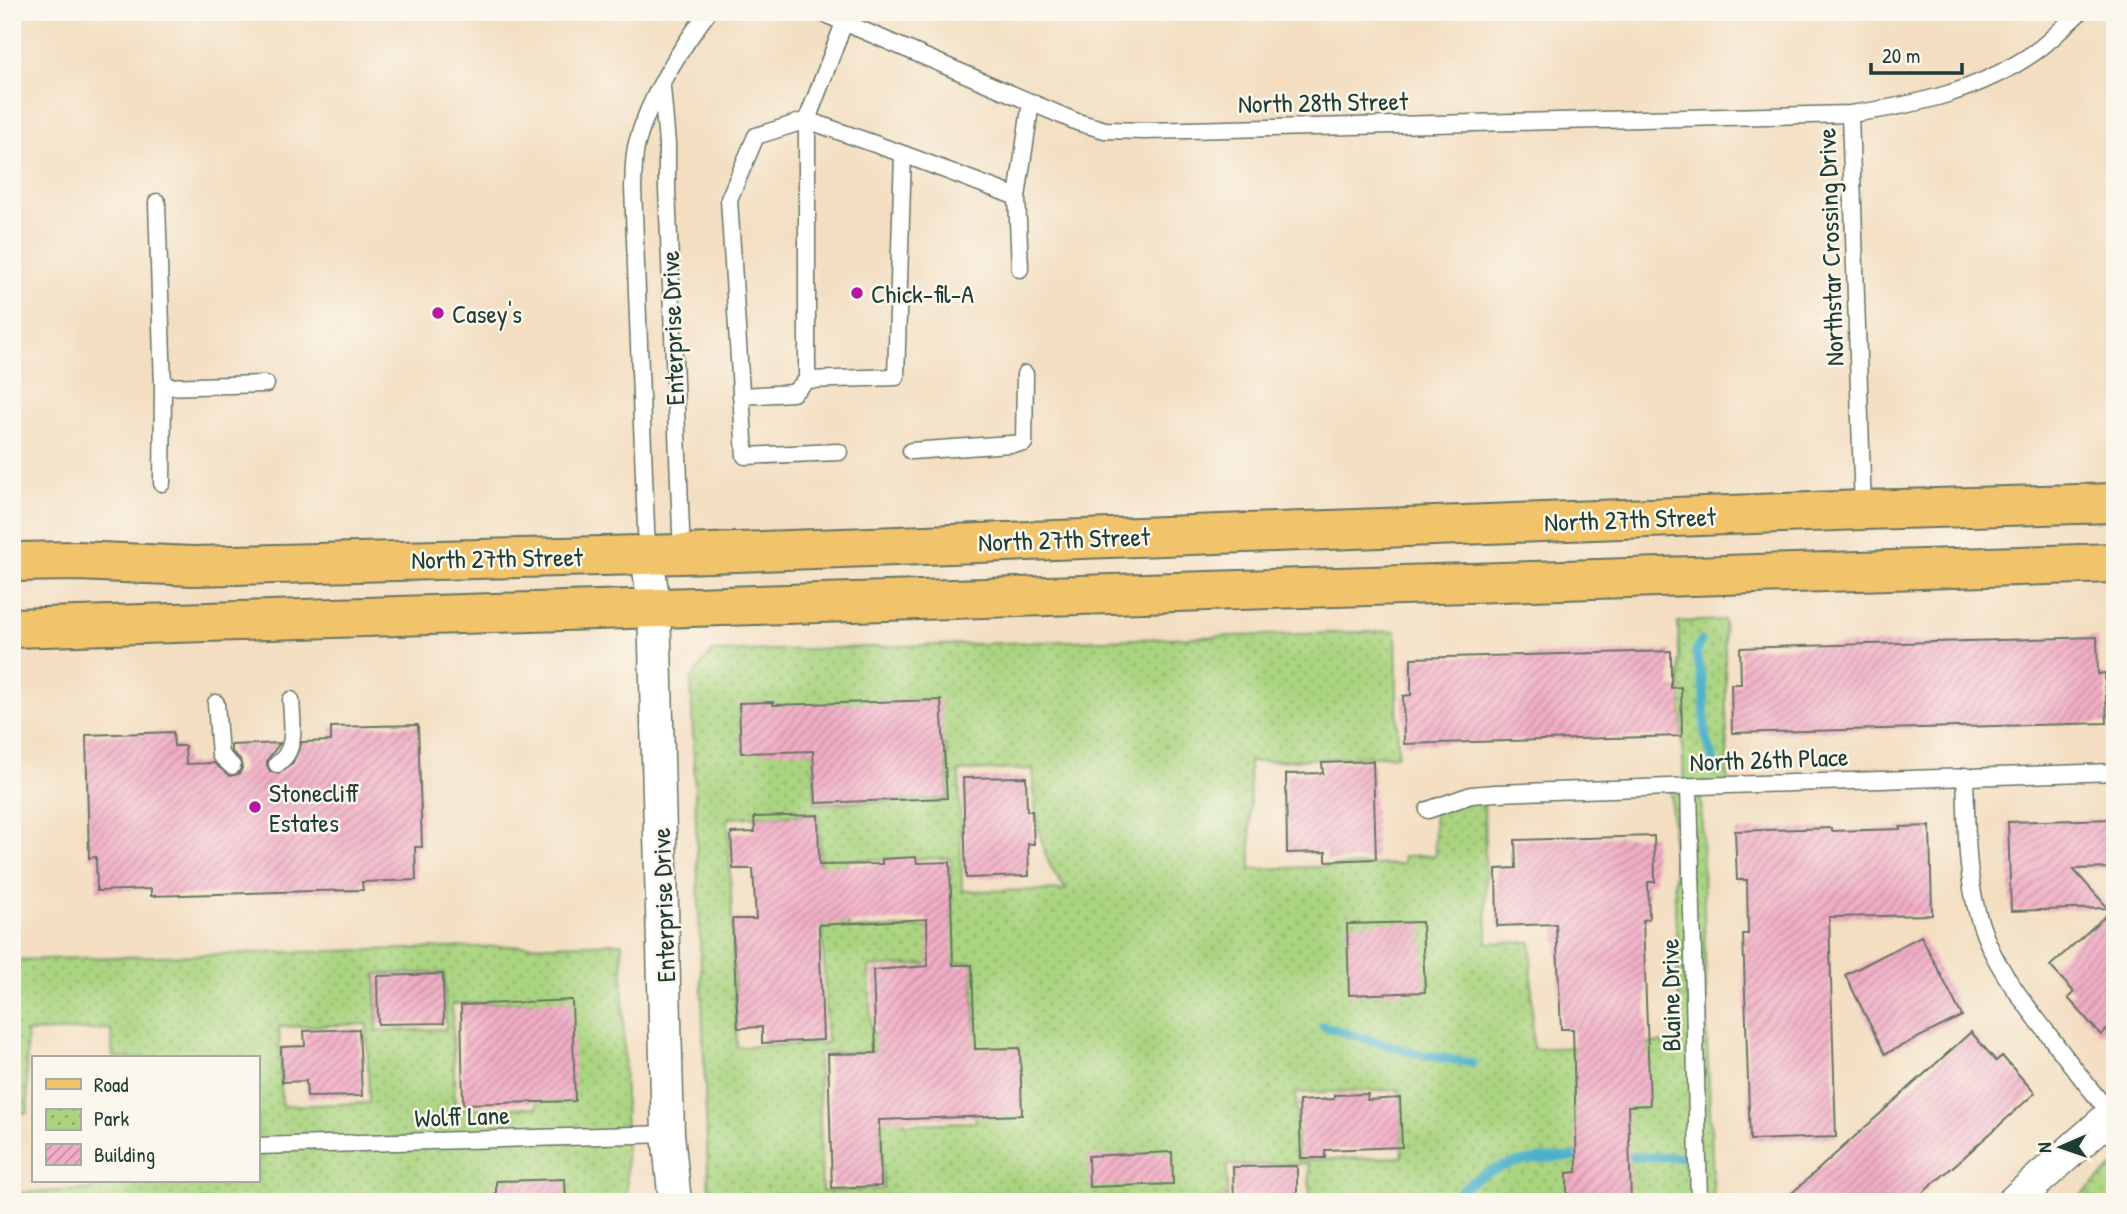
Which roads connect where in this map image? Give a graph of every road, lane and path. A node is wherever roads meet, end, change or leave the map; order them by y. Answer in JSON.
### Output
{"nodes":[{"id":1,"x":708,"y":12,"type":"edge"},
{"id":2,"x":820,"y":12,"type":"edge"},
{"id":3,"x":2080,"y":12,"type":"edge"},
{"id":4,"x":844,"y":23,"type":"junction"},
{"id":5,"x":662,"y":84,"type":"junction"},
{"id":6,"x":1031,"y":102,"type":"junction"},
{"id":7,"x":1850,"y":114,"type":"junction"},
{"id":8,"x":807,"y":120,"type":"junction"},
{"id":9,"x":903,"y":154,"type":"junction"},
{"id":10,"x":1017,"y":197,"type":"junction"},
{"id":11,"x":157,"y":202,"type":"dead end"},
{"id":12,"x":1020,"y":269,"type":"dead end"},
{"id":13,"x":1025,"y":374,"type":"dead end"},
{"id":14,"x":807,"y":380,"type":"junction"},
{"id":15,"x":266,"y":384,"type":"dead end"},
{"id":16,"x":163,"y":387,"type":"junction"},
{"id":17,"x":741,"y":396,"type":"junction"},
{"id":18,"x":911,"y":451,"type":"dead end"},
{"id":19,"x":839,"y":452,"type":"dead end"},
{"id":20,"x":162,"y":483,"type":"dead end"},
{"id":21,"x":2115,"y":503,"type":"edge"},
{"id":22,"x":1863,"y":510,"type":"junction"},
{"id":23,"x":664,"y":554,"type":"junction"},
{"id":24,"x":12,"y":562,"type":"edge"},
{"id":25,"x":2115,"y":563,"type":"edge"},
{"id":26,"x":654,"y":607,"type":"junction"},
{"id":27,"x":12,"y":628,"type":"edge"},
{"id":28,"x":291,"y":700,"type":"dead end"},
{"id":29,"x":216,"y":703,"type":"dead end"},
{"id":30,"x":277,"y":764,"type":"dead end"},
{"id":31,"x":232,"y":766,"type":"dead end"},
{"id":32,"x":2115,"y":772,"type":"edge"},
{"id":33,"x":1965,"y":776,"type":"junction"},
{"id":34,"x":1689,"y":787,"type":"junction"},
{"id":35,"x":1429,"y":810,"type":"dead end"},
{"id":36,"x":2113,"y":1114,"type":"edge"},
{"id":37,"x":668,"y":1134,"type":"junction"},
{"id":38,"x":259,"y":1146,"type":"edge"},
{"id":39,"x":675,"y":1202,"type":"edge"},
{"id":40,"x":1699,"y":1202,"type":"edge"},
{"id":41,"x":2013,"y":1202,"type":"edge"}],
"edges":[{"from":1,"to":5,"type":"lane","name":"Enterprise Drive"},
{"from":2,"to":4,"type":"lane","name":"North 28th Street"},
{"from":3,"to":7,"type":"lane","name":"Northstar Crossing Drive"},
{"from":4,"to":6,"type":"lane","name":"North 28th Street"},
{"from":4,"to":8,"type":"lane"},
{"from":5,"to":23,"type":"lane","name":"Enterprise Drive"},
{"from":5,"to":23,"type":"lane","name":"Enterprise Drive"},
{"from":6,"to":7,"type":"lane","name":"North 28th Street"},
{"from":6,"to":10,"type":"lane"},
{"from":7,"to":22,"type":"lane","name":"Northstar Crossing Drive"},
{"from":8,"to":9,"type":"lane"},
{"from":8,"to":14,"type":"lane"},
{"from":8,"to":17,"type":"lane"},
{"from":9,"to":10,"type":"lane"},
{"from":9,"to":14,"type":"lane"},
{"from":10,"to":12,"type":"lane"},
{"from":11,"to":16,"type":"lane"},
{"from":13,"to":18,"type":"lane"},
{"from":14,"to":17,"type":"lane"},
{"from":15,"to":16,"type":"lane"},
{"from":16,"to":20,"type":"lane"},
{"from":17,"to":19,"type":"lane"},
{"from":21,"to":22,"type":"main road","name":"North 27th Street"},
{"from":22,"to":23,"type":"main road","name":"North 27th Street"},
{"from":23,"to":24,"type":"main road","name":"North 27th Street"},
{"from":23,"to":26,"type":"street","name":"Enterprise Drive"},
{"from":25,"to":26,"type":"main road","name":"North 27th Street"},
{"from":26,"to":27,"type":"main road","name":"North 27th Street"},
{"from":26,"to":37,"type":"street","name":"Enterprise Drive"},
{"from":28,"to":30,"type":"lane"},
{"from":29,"to":31,"type":"lane"},
{"from":32,"to":33,"type":"lane","name":"North 26th Place"},
{"from":33,"to":34,"type":"lane","name":"North 26th Place"},
{"from":33,"to":36,"type":"lane"},
{"from":34,"to":35,"type":"lane","name":"North 26th Place"},
{"from":34,"to":40,"type":"lane","name":"Blaine Drive"},
{"from":36,"to":41,"type":"street"},
{"from":37,"to":38,"type":"lane","name":"Wolff Lane"},
{"from":37,"to":39,"type":"street","name":"Enterprise Drive"}]}
